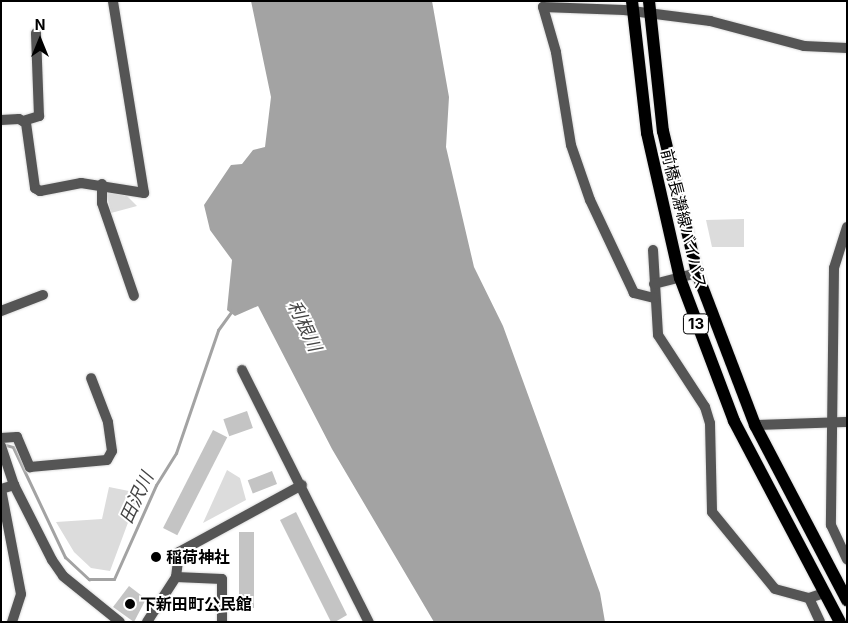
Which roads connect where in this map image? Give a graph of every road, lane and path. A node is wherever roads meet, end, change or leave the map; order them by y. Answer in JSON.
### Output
{"nodes":[{"id":1,"x":113,"y":1,"type":"edge"},
{"id":2,"x":633,"y":6,"type":"edge"},
{"id":3,"x":650,"y":7,"type":"edge"},
{"id":4,"x":36,"y":33,"type":"dead end"},
{"id":5,"x":847,"y":48,"type":"edge"},
{"id":6,"x":1,"y":120,"type":"edge"},
{"id":7,"x":23,"y":121,"type":"junction"},
{"id":8,"x":102,"y":184,"type":"junction"},
{"id":9,"x":847,"y":227,"type":"edge"},
{"id":10,"x":653,"y":250,"type":"dead end"},
{"id":11,"x":697,"y":273,"type":"junction"},
{"id":12,"x":680,"y":278,"type":"junction"},
{"id":13,"x":654,"y":284,"type":"junction"},
{"id":14,"x":43,"y":295,"type":"dead end"},
{"id":15,"x":134,"y":296,"type":"dead end"},
{"id":16,"x":654,"y":298,"type":"junction"},
{"id":17,"x":1,"y":311,"type":"edge"},
{"id":18,"x":242,"y":370,"type":"dead end"},
{"id":19,"x":90,"y":378,"type":"dead end"},
{"id":20,"x":831,"y":422,"type":"junction"},
{"id":21,"x":847,"y":422,"type":"edge"},
{"id":22,"x":755,"y":425,"type":"junction"},
{"id":23,"x":1,"y":438,"type":"edge"},
{"id":24,"x":1,"y":446,"type":"edge"},
{"id":25,"x":14,"y":485,"type":"junction"},
{"id":26,"x":302,"y":485,"type":"junction"},
{"id":27,"x":847,"y":560,"type":"edge"},
{"id":28,"x":176,"y":577,"type":"junction"},
{"id":29,"x":824,"y":593,"type":"junction"},
{"id":30,"x":809,"y":598,"type":"junction"},
{"id":31,"x":847,"y":600,"type":"edge"},
{"id":32,"x":12,"y":622,"type":"edge"},
{"id":33,"x":120,"y":622,"type":"edge"},
{"id":34,"x":146,"y":622,"type":"edge"},
{"id":35,"x":222,"y":622,"type":"edge"},
{"id":36,"x":369,"y":622,"type":"edge"},
{"id":37,"x":820,"y":622,"type":"edge"},
{"id":38,"x":840,"y":622,"type":"edge"}],
"edges":[{"from":1,"to":8,"type":"street"},
{"from":2,"to":3,"type":"street"},
{"from":2,"to":12,"type":"main road","name":"前橋長瀞線バイパス","number":"13"},
{"from":2,"to":16,"type":"street"},
{"from":3,"to":5,"type":"street"},
{"from":3,"to":11,"type":"main road","name":"前橋長瀞線バイパス","number":"13"},
{"from":4,"to":7,"type":"street"},
{"from":6,"to":7,"type":"street"},
{"from":7,"to":8,"type":"street"},
{"from":8,"to":15,"type":"street"},
{"from":9,"to":20,"type":"street"},
{"from":10,"to":13,"type":"street"},
{"from":11,"to":12,"type":"street"},
{"from":11,"to":22,"type":"main road","name":"前橋長瀞線バイパス","number":"13"},
{"from":12,"to":13,"type":"street"},
{"from":12,"to":29,"type":"main road","name":"前橋長瀞線バイパス","number":"13"},
{"from":13,"to":16,"type":"street"},
{"from":14,"to":17,"type":"street"},
{"from":16,"to":30,"type":"street"},
{"from":18,"to":26,"type":"street"},
{"from":19,"to":23,"type":"street"},
{"from":20,"to":21,"type":"street"},
{"from":20,"to":22,"type":"street"},
{"from":20,"to":27,"type":"street"},
{"from":22,"to":31,"type":"main road","name":"前橋長瀞線バイパス","number":"13"},
{"from":24,"to":25,"type":"street"},
{"from":25,"to":32,"type":"street"},
{"from":25,"to":33,"type":"street"},
{"from":26,"to":28,"type":"street"},
{"from":26,"to":36,"type":"street"},
{"from":28,"to":34,"type":"street"},
{"from":28,"to":35,"type":"street"},
{"from":29,"to":30,"type":"street"},
{"from":29,"to":38,"type":"main road","name":"前橋長瀞線バイパス","number":"13"},
{"from":30,"to":37,"type":"street"}]}
